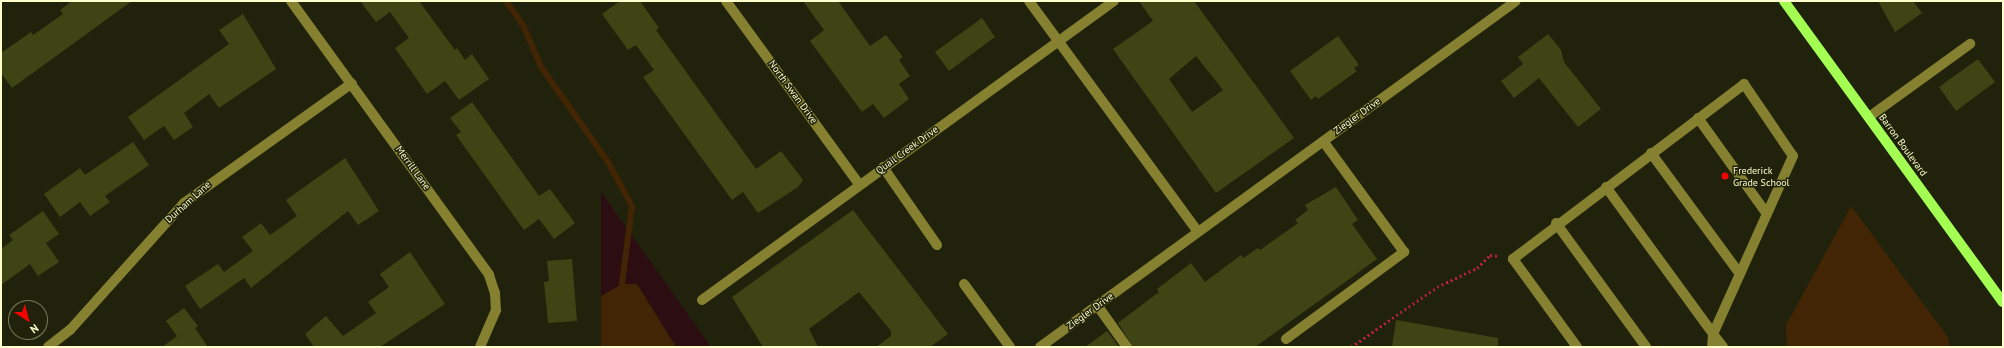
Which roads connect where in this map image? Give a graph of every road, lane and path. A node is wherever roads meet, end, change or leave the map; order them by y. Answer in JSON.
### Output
{"nodes":[{"id":1,"x":291,"y":1,"type":"edge"},
{"id":2,"x":726,"y":1,"type":"edge"},
{"id":3,"x":1029,"y":1,"type":"edge"},
{"id":4,"x":1114,"y":1,"type":"edge"},
{"id":5,"x":1516,"y":1,"type":"edge"},
{"id":6,"x":1784,"y":1,"type":"edge"},
{"id":7,"x":1058,"y":42,"type":"junction"},
{"id":8,"x":1970,"y":44,"type":"dead end"},
{"id":9,"x":352,"y":83,"type":"junction"},
{"id":10,"x":1869,"y":117,"type":"junction"},
{"id":11,"x":1698,"y":118,"type":"junction"},
{"id":12,"x":1323,"y":141,"type":"junction"},
{"id":13,"x":1651,"y":153,"type":"junction"},
{"id":14,"x":882,"y":167,"type":"junction"},
{"id":15,"x":859,"y":184,"type":"junction"},
{"id":16,"x":1606,"y":187,"type":"junction"},
{"id":17,"x":1767,"y":214,"type":"junction"},
{"id":18,"x":1556,"y":223,"type":"junction"},
{"id":19,"x":1198,"y":232,"type":"junction"},
{"id":20,"x":937,"y":245,"type":"dead end"},
{"id":21,"x":1513,"y":259,"type":"junction"},
{"id":22,"x":1740,"y":274,"type":"junction"},
{"id":23,"x":964,"y":284,"type":"dead end"},
{"id":24,"x":702,"y":300,"type":"dead end"},
{"id":25,"x":2003,"y":302,"type":"edge"},
{"id":26,"x":1097,"y":305,"type":"junction"},
{"id":27,"x":1713,"y":334,"type":"junction"},
{"id":28,"x":1286,"y":339,"type":"dead end"},
{"id":29,"x":48,"y":347,"type":"edge"},
{"id":30,"x":480,"y":347,"type":"edge"},
{"id":31,"x":1010,"y":347,"type":"edge"},
{"id":32,"x":1040,"y":347,"type":"edge"},
{"id":33,"x":1127,"y":347,"type":"edge"},
{"id":34,"x":1351,"y":347,"type":"edge"},
{"id":35,"x":1577,"y":347,"type":"edge"},
{"id":36,"x":1646,"y":347,"type":"edge"},
{"id":37,"x":1712,"y":347,"type":"edge"},
{"id":38,"x":1723,"y":347,"type":"edge"}],
"edges":[{"from":1,"to":9,"type":"street","name":"Merrill Lane"},
{"from":2,"to":15,"type":"street","name":"North Swan Drive"},
{"from":3,"to":7,"type":"street"},
{"from":4,"to":7,"type":"street","name":"Quail Creek Drive"},
{"from":5,"to":12,"type":"street","name":"Ziegler Drive"},
{"from":6,"to":10,"type":"main road","name":"Barron Boulevard"},
{"from":7,"to":14,"type":"street","name":"Quail Creek Drive"},
{"from":7,"to":19,"type":"street"},
{"from":8,"to":10,"type":"street"},
{"from":9,"to":29,"type":"street","name":"Durham Lane"},
{"from":9,"to":30,"type":"street","name":"Merrill Lane"},
{"from":10,"to":25,"type":"main road","name":"Barron Boulevard"},
{"from":11,"to":13,"type":"street"},
{"from":11,"to":17,"type":"street"},
{"from":11,"to":17,"type":"street"},
{"from":12,"to":19,"type":"street","name":"Ziegler Drive"},
{"from":12,"to":28,"type":"street"},
{"from":13,"to":16,"type":"street"},
{"from":13,"to":22,"type":"street"},
{"from":14,"to":15,"type":"street","name":"Quail Creek Drive"},
{"from":14,"to":20,"type":"street"},
{"from":15,"to":24,"type":"street","name":"Quail Creek Drive"},
{"from":16,"to":18,"type":"street"},
{"from":16,"to":27,"type":"street"},
{"from":17,"to":22,"type":"street"},
{"from":18,"to":21,"type":"street"},
{"from":18,"to":36,"type":"street"},
{"from":19,"to":26,"type":"street","name":"Ziegler Drive"},
{"from":21,"to":34,"type":"path"},
{"from":21,"to":35,"type":"street"},
{"from":22,"to":27,"type":"street"},
{"from":23,"to":31,"type":"street"},
{"from":26,"to":32,"type":"street","name":"Ziegler Drive"},
{"from":26,"to":33,"type":"street"},
{"from":27,"to":37,"type":"street"},
{"from":27,"to":38,"type":"street"}]}
